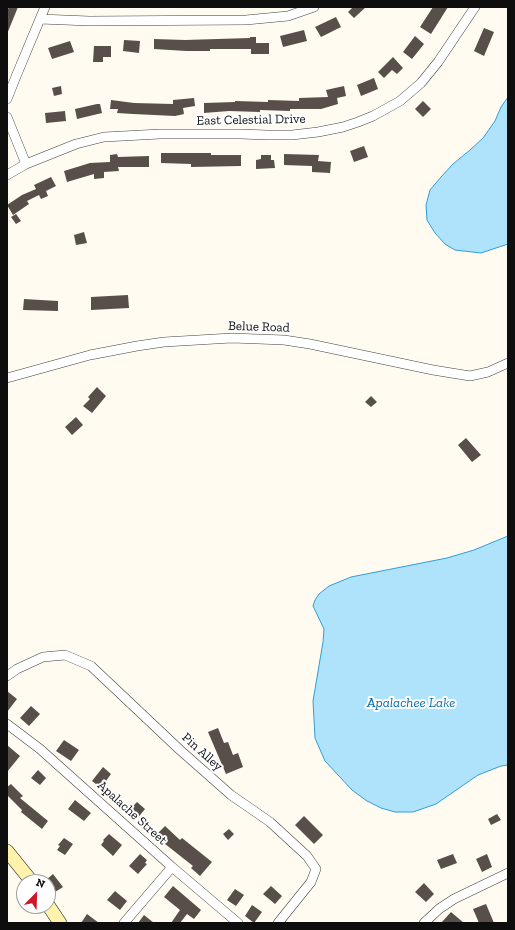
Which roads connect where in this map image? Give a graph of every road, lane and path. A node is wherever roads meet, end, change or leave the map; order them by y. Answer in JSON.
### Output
{"nodes":[{"id":1,"x":45,"y":7,"type":"edge"},
{"id":2,"x":314,"y":7,"type":"edge"},
{"id":3,"x":475,"y":7,"type":"edge"},
{"id":4,"x":40,"y":19,"type":"junction"},
{"id":5,"x":7,"y":99,"type":"edge"},
{"id":6,"x":7,"y":116,"type":"edge"},
{"id":7,"x":26,"y":164,"type":"junction"},
{"id":8,"x":7,"y":175,"type":"edge"},
{"id":9,"x":508,"y":363,"type":"edge"},
{"id":10,"x":7,"y":378,"type":"edge"},
{"id":11,"x":7,"y":676,"type":"edge"},
{"id":12,"x":7,"y":724,"type":"edge"},
{"id":13,"x":7,"y":851,"type":"edge"},
{"id":14,"x":172,"y":867,"type":"junction"},
{"id":15,"x":508,"y":873,"type":"edge"},
{"id":16,"x":26,"y":874,"type":"edge"},
{"id":17,"x":54,"y":914,"type":"edge"},
{"id":18,"x":60,"y":923,"type":"edge"},
{"id":19,"x":124,"y":923,"type":"edge"},
{"id":20,"x":238,"y":923,"type":"edge"},
{"id":21,"x":278,"y":923,"type":"edge"},
{"id":22,"x":424,"y":923,"type":"edge"}],
"edges":[{"from":1,"to":4,"type":"street"},
{"from":2,"to":4,"type":"street"},
{"from":3,"to":7,"type":"street","name":"East Celestial Drive"},
{"from":4,"to":5,"type":"street"},
{"from":6,"to":7,"type":"street"},
{"from":7,"to":8,"type":"street","name":"East Celestial Drive"},
{"from":9,"to":10,"type":"street","name":"Belue Road"},
{"from":11,"to":21,"type":"street","name":"Pin Alley"},
{"from":12,"to":14,"type":"street","name":"Apalache Street"},
{"from":13,"to":16,"type":"street"},
{"from":14,"to":19,"type":"street"},
{"from":14,"to":20,"type":"street","name":"Apalache Street"},
{"from":15,"to":22,"type":"street"},
{"from":17,"to":18,"type":"street"}]}
